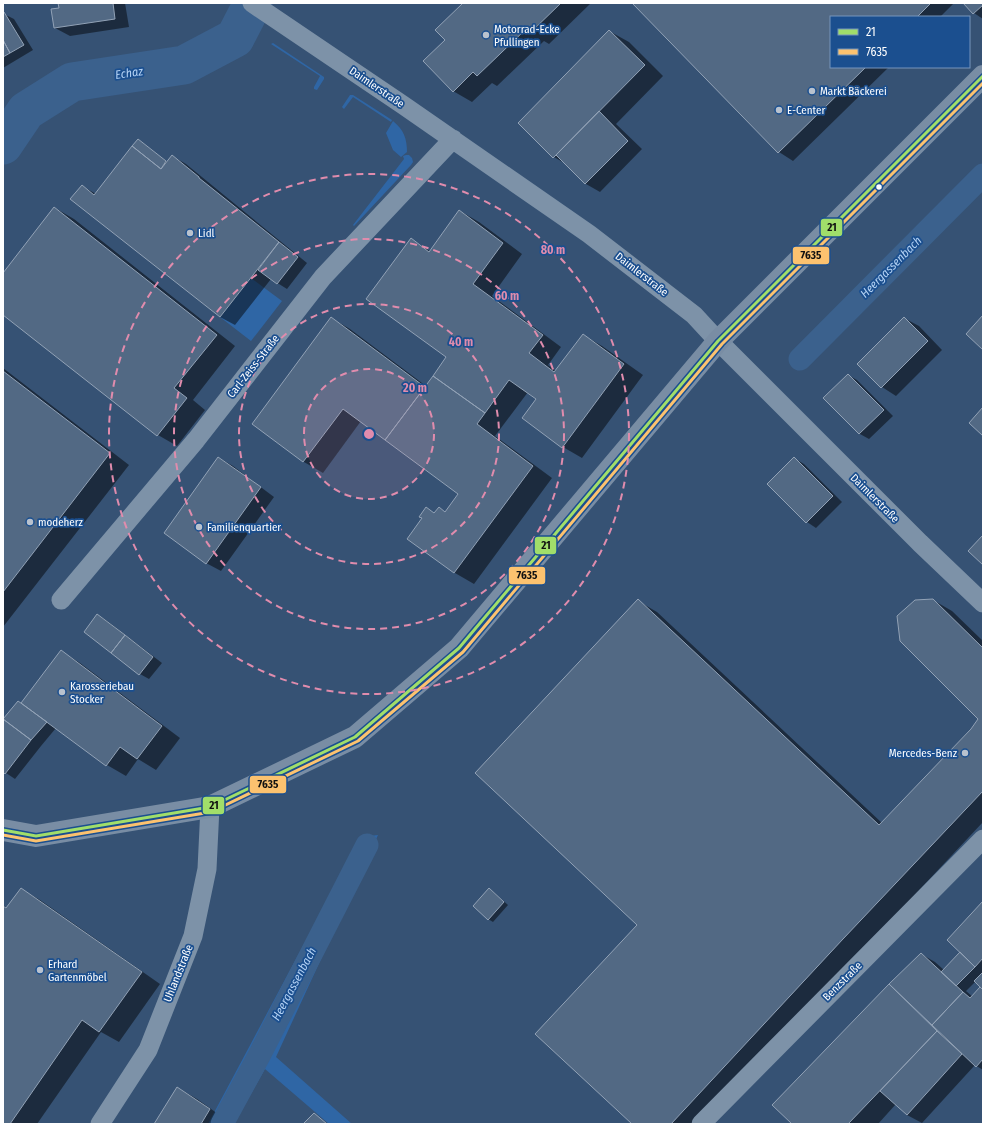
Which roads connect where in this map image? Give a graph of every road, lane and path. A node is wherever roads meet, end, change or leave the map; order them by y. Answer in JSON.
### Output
{"nodes":[{"id":1,"x":252,"y":3,"type":"edge"},
{"id":2,"x":983,"y":76,"type":"edge"},
{"id":3,"x":452,"y":139,"type":"junction"},
{"id":4,"x":718,"y":341,"type":"junction"},
{"id":5,"x":61,"y":600,"type":"dead end"},
{"id":6,"x":983,"y":603,"type":"edge"},
{"id":7,"x":210,"y":807,"type":"junction"},
{"id":8,"x":3,"y":830,"type":"edge"},
{"id":9,"x":983,"y":839,"type":"edge"},
{"id":10,"x":100,"y":1124,"type":"edge"},
{"id":11,"x":701,"y":1124,"type":"edge"}],
"edges":[{"from":1,"to":3,"type":"street","name":"Daimlerstraße"},
{"from":2,"to":4,"type":"main road"},
{"from":3,"to":4,"type":"street","name":"Daimlerstraße"},
{"from":3,"to":5,"type":"street","name":"Carl-Zeiss-Straße"},
{"from":4,"to":6,"type":"street","name":"Daimlerstraße"},
{"from":4,"to":7,"type":"main road"},
{"from":7,"to":8,"type":"main road"},
{"from":7,"to":10,"type":"street","name":"Uhlandstraße"},
{"from":9,"to":11,"type":"street","name":"Benzstraße"}]}
